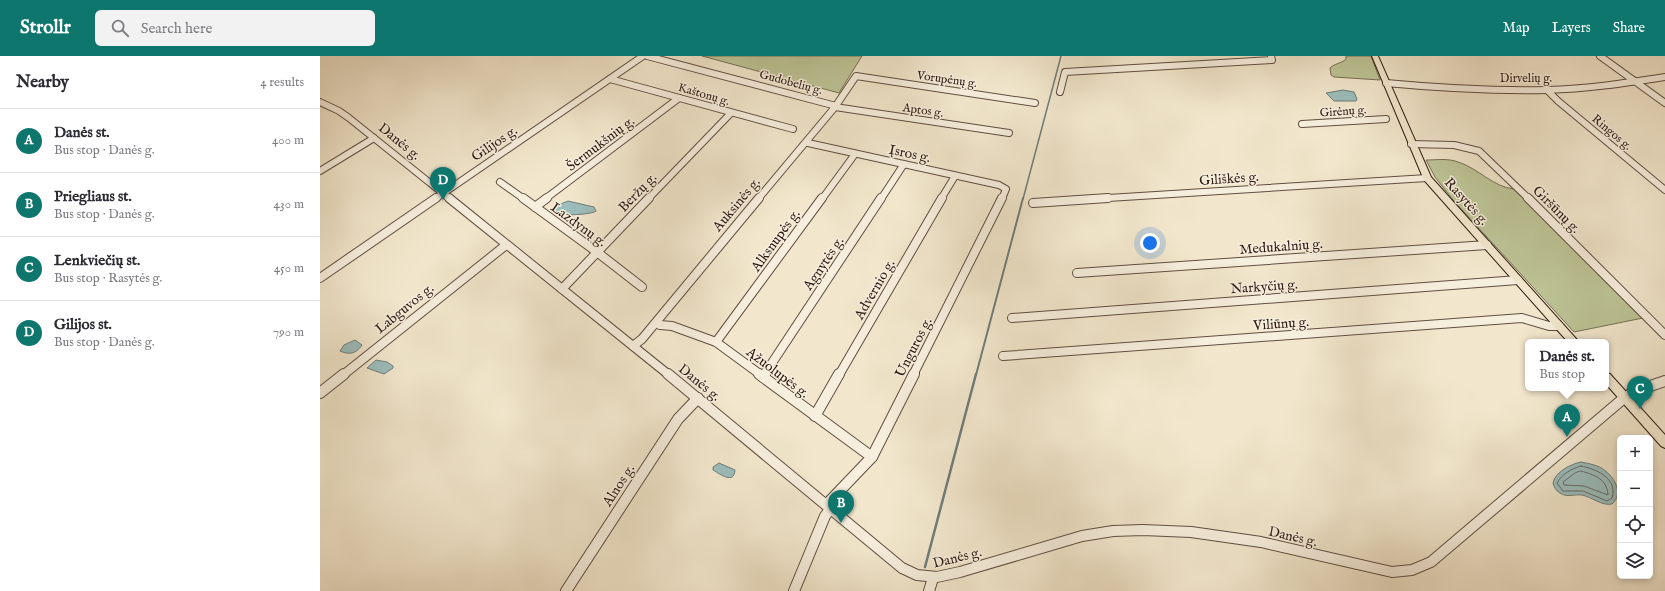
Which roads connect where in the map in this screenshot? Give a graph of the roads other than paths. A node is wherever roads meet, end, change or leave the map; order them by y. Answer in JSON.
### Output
{"nodes":[{"id":1,"x":643,"y":56,"type":"edge"},
{"id":2,"x":647,"y":56,"type":"edge"},
{"id":3,"x":1375,"y":56,"type":"edge"},
{"id":4,"x":1600,"y":56,"type":"edge"},
{"id":5,"x":1272,"y":58,"type":"edge"},
{"id":6,"x":856,"y":76,"type":"joint"},
{"id":7,"x":1665,"y":77,"type":"edge"},
{"id":8,"x":610,"y":79,"type":"junction"},
{"id":9,"x":1635,"y":81,"type":"junction"},
{"id":10,"x":1386,"y":83,"type":"junction"},
{"id":11,"x":1547,"y":90,"type":"junction"},
{"id":12,"x":1060,"y":92,"type":"dead end"},
{"id":13,"x":679,"y":98,"type":"junction"},
{"id":14,"x":320,"y":102,"type":"edge"},
{"id":15,"x":1035,"y":103,"type":"dead end"},
{"id":16,"x":1665,"y":103,"type":"edge"},
{"id":17,"x":835,"y":107,"type":"junction"},
{"id":18,"x":731,"y":113,"type":"junction"},
{"id":19,"x":1386,"y":119,"type":"dead end"},
{"id":20,"x":1302,"y":124,"type":"dead end"},
{"id":21,"x":793,"y":129,"type":"dead end"},
{"id":22,"x":820,"y":129,"type":"dead end"},
{"id":23,"x":1009,"y":133,"type":"dead end"},
{"id":24,"x":374,"y":138,"type":"junction"},
{"id":25,"x":808,"y":143,"type":"junction"},
{"id":26,"x":1411,"y":144,"type":"junction"},
{"id":27,"x":855,"y":154,"type":"junction"},
{"id":28,"x":904,"y":164,"type":"junction"},
{"id":29,"x":320,"y":171,"type":"edge"},
{"id":30,"x":955,"y":176,"type":"junction"},
{"id":31,"x":1427,"y":178,"type":"junction"},
{"id":32,"x":500,"y":182,"type":"dead end"},
{"id":33,"x":1006,"y":189,"type":"joint"},
{"id":34,"x":1665,"y":190,"type":"edge"},
{"id":35,"x":442,"y":192,"type":"junction"},
{"id":36,"x":1032,"y":203,"type":"dead end"},
{"id":37,"x":535,"y":207,"type":"junction"},
{"id":38,"x":506,"y":245,"type":"junction"},
{"id":39,"x":1487,"y":245,"type":"junction"},
{"id":40,"x":597,"y":252,"type":"junction"},
{"id":41,"x":1077,"y":272,"type":"dead end"},
{"id":42,"x":320,"y":278,"type":"edge"},
{"id":43,"x":1518,"y":280,"type":"junction"},
{"id":44,"x":642,"y":288,"type":"dead end"},
{"id":45,"x":562,"y":289,"type":"junction"},
{"id":46,"x":1012,"y":318,"type":"dead end"},
{"id":47,"x":660,"y":325,"type":"junction"},
{"id":48,"x":1559,"y":326,"type":"junction"},
{"id":49,"x":1665,"y":335,"type":"edge"},
{"id":50,"x":1571,"y":339,"type":"edge"},
{"id":51,"x":716,"y":342,"type":"junction"},
{"id":52,"x":636,"y":348,"type":"junction"},
{"id":53,"x":1003,"y":356,"type":"dead end"},
{"id":54,"x":763,"y":376,"type":"junction"},
{"id":55,"x":1609,"y":380,"type":"edge"},
{"id":56,"x":1665,"y":381,"type":"edge"},
{"id":57,"x":320,"y":394,"type":"edge"},
{"id":58,"x":1624,"y":397,"type":"junction"},
{"id":59,"x":698,"y":398,"type":"junction"},
{"id":60,"x":815,"y":416,"type":"junction"},
{"id":61,"x":1665,"y":443,"type":"edge"},
{"id":62,"x":872,"y":457,"type":"junction"},
{"id":63,"x":829,"y":506,"type":"junction"},
{"id":64,"x":933,"y":578,"type":"junction"},
{"id":65,"x":566,"y":591,"type":"edge"},
{"id":66,"x":794,"y":591,"type":"edge"},
{"id":67,"x":929,"y":591,"type":"edge"}],
"edges":[{"from":1,"to":8,"type":"street","name":"Gilijos g."},
{"from":2,"to":17,"type":"street","name":"Gudobelių g."},
{"from":3,"to":10,"type":"main road","name":"Rasytės g."},
{"from":4,"to":9,"type":"street"},
{"from":5,"to":12,"type":"street"},
{"from":6,"to":15,"type":"street","name":"Vorupėnų g."},
{"from":6,"to":17,"type":"street","name":"Auksinės g."},
{"from":7,"to":9,"type":"street","name":"Dirvelių g."},
{"from":8,"to":13,"type":"street","name":"Kaštonų g."},
{"from":8,"to":35,"type":"street","name":"Gilijos g."},
{"from":9,"to":11,"type":"street","name":"Dirvelių g."},
{"from":9,"to":16,"type":"street"},
{"from":10,"to":11,"type":"street","name":"Dirvelių g."},
{"from":10,"to":26,"type":"main road","name":"Rasytės g."},
{"from":11,"to":34,"type":"street","name":"Ringos g."},
{"from":13,"to":18,"type":"street","name":"Kaštonų g."},
{"from":13,"to":37,"type":"street","name":"Šermukšnių g."},
{"from":14,"to":24,"type":"street","name":"Danės g."},
{"from":17,"to":23,"type":"street","name":"Aptos g."},
{"from":17,"to":52,"type":"street","name":"Auksinės g."},
{"from":18,"to":21,"type":"street","name":"Kaštonų g."},
{"from":18,"to":40,"type":"street","name":"Beržų g."},
{"from":19,"to":20,"type":"street","name":"Girėnų g."},
{"from":22,"to":25,"type":"street"},
{"from":24,"to":29,"type":"street"},
{"from":24,"to":35,"type":"street","name":"Danės g."},
{"from":25,"to":27,"type":"street","name":"Įsros g."},
{"from":25,"to":47,"type":"street"},
{"from":26,"to":31,"type":"main road","name":"Rasytės g."},
{"from":26,"to":49,"type":"street","name":"Giršūnų g."},
{"from":27,"to":28,"type":"street","name":"Įsros g."},
{"from":27,"to":51,"type":"street","name":"Alksnupės g."},
{"from":28,"to":30,"type":"street","name":"Įsros g."},
{"from":28,"to":54,"type":"street","name":"Agnytės g."},
{"from":30,"to":33,"type":"street","name":"Įsros g."},
{"from":30,"to":60,"type":"street","name":"Advernio g."},
{"from":31,"to":36,"type":"street","name":"Giliškės g."},
{"from":31,"to":39,"type":"main road","name":"Rasytės g."},
{"from":32,"to":37,"type":"street","name":"Lazdynų g."},
{"from":33,"to":62,"type":"street","name":"Unguros g."},
{"from":35,"to":38,"type":"street","name":"Danės g."},
{"from":35,"to":42,"type":"street","name":"Gilijos g."},
{"from":37,"to":40,"type":"street","name":"Lazdynų g."},
{"from":38,"to":45,"type":"street","name":"Danės g."},
{"from":38,"to":57,"type":"street","name":"Labguvos g."},
{"from":39,"to":41,"type":"street","name":"Medukalnių g."},
{"from":39,"to":43,"type":"main road","name":"Rasytės g."},
{"from":40,"to":44,"type":"street","name":"Lazdynų g."},
{"from":40,"to":45,"type":"street","name":"Beržų g."},
{"from":43,"to":46,"type":"street","name":"Narkyčių g."},
{"from":43,"to":48,"type":"main road","name":"Rasytės g."},
{"from":45,"to":52,"type":"street","name":"Danės g."},
{"from":47,"to":51,"type":"street","name":"Ąžuolupės g."},
{"from":47,"to":52,"type":"street"},
{"from":48,"to":50,"type":"main road","name":"Rasytės g."},
{"from":48,"to":53,"type":"street","name":"Viliūnų g."},
{"from":51,"to":54,"type":"street","name":"Ąžuolupės g."},
{"from":52,"to":59,"type":"street","name":"Danės g."},
{"from":54,"to":60,"type":"street","name":"Ąžuolupės g."},
{"from":55,"to":58,"type":"main road"},
{"from":56,"to":58,"type":"street","name":"Danės g."},
{"from":58,"to":61,"type":"main road"},
{"from":58,"to":64,"type":"street","name":"Danės g."},
{"from":59,"to":63,"type":"street","name":"Danės g."},
{"from":59,"to":65,"type":"street","name":"Alnos g."},
{"from":60,"to":62,"type":"street","name":"Ąžuolupės g."},
{"from":62,"to":63,"type":"street","name":"Unguros g."},
{"from":63,"to":64,"type":"street","name":"Danės g."},
{"from":63,"to":66,"type":"street","name":"Unguros g."},
{"from":64,"to":67,"type":"street"}]}
